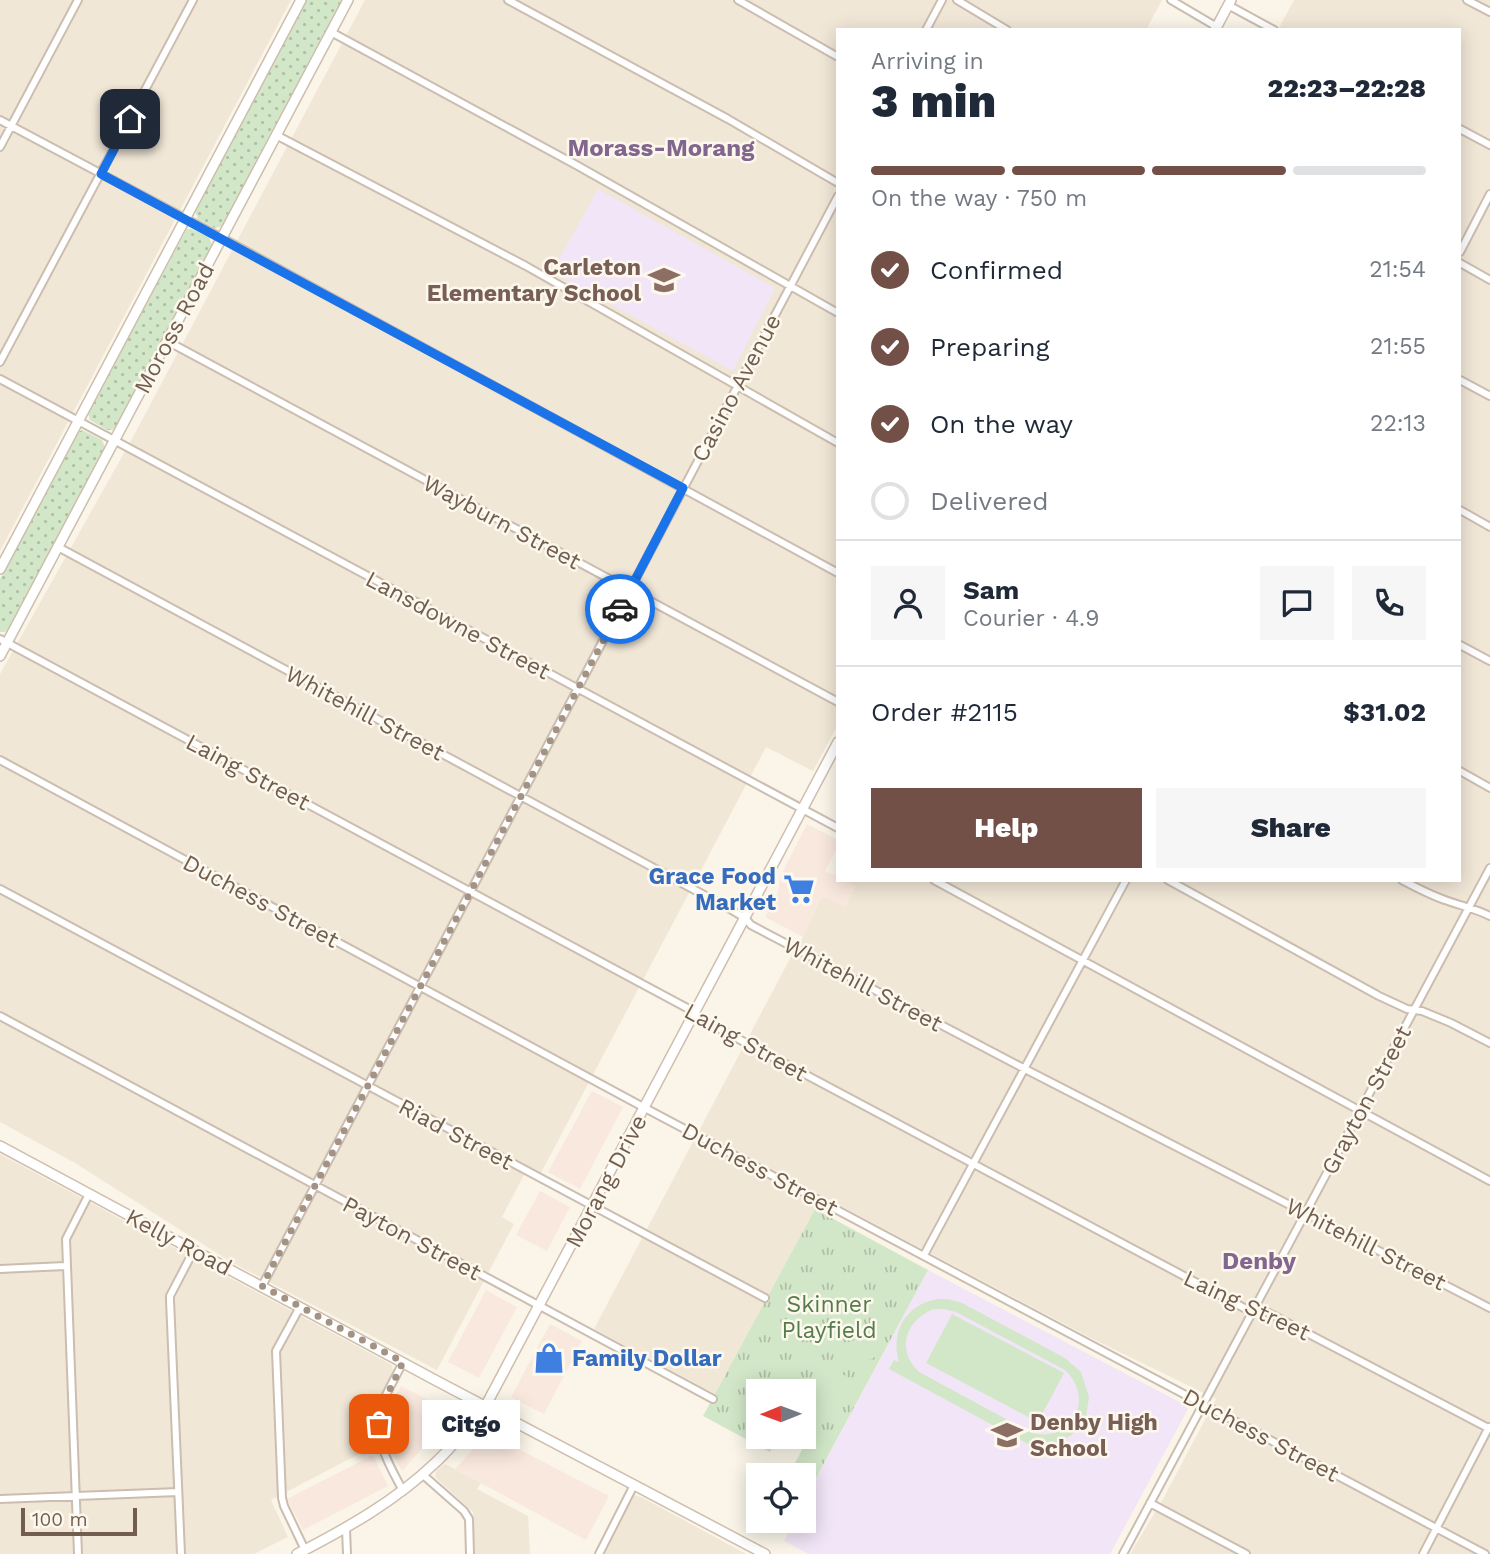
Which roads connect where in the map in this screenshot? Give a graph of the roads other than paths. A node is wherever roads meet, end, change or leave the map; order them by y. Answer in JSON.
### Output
{"nodes":[{"id":1,"x":78,"y":0,"type":"edge"},
{"id":2,"x":193,"y":0,"type":"edge"},
{"id":3,"x":301,"y":0,"type":"edge"},
{"id":4,"x":348,"y":0,"type":"edge"},
{"id":5,"x":508,"y":0,"type":"edge"},
{"id":6,"x":738,"y":0,"type":"edge"},
{"id":7,"x":942,"y":0,"type":"edge"},
{"id":8,"x":957,"y":0,"type":"edge"},
{"id":9,"x":1171,"y":0,"type":"edge"},
{"id":10,"x":1471,"y":1,"type":"edge"},
{"id":11,"x":1230,"y":3,"type":"edge"},
{"id":12,"x":1490,"y":12,"type":"edge"},
{"id":13,"x":927,"y":28,"type":"edge"},
{"id":14,"x":1004,"y":28,"type":"edge"},
{"id":15,"x":1216,"y":28,"type":"edge"},
{"id":16,"x":1272,"y":28,"type":"edge"},
{"id":17,"x":331,"y":32,"type":"junction"},
{"id":18,"x":836,"y":56,"type":"edge"},
{"id":19,"x":0,"y":120,"type":"edge"},
{"id":20,"x":11,"y":126,"type":"junction"},
{"id":21,"x":1461,"y":130,"type":"edge"},
{"id":22,"x":276,"y":135,"type":"junction"},
{"id":23,"x":1490,"y":145,"type":"edge"},
{"id":24,"x":0,"y":147,"type":"edge"},
{"id":25,"x":101,"y":174,"type":"junction"},
{"id":26,"x":836,"y":182,"type":"edge"},
{"id":27,"x":1490,"y":194,"type":"edge"},
{"id":28,"x":836,"y":200,"type":"edge"},
{"id":29,"x":185,"y":219,"type":"junction"},
{"id":30,"x":222,"y":238,"type":"junction"},
{"id":31,"x":1461,"y":250,"type":"edge"},
{"id":32,"x":1461,"y":264,"type":"edge"},
{"id":33,"x":1490,"y":280,"type":"edge"},
{"id":34,"x":791,"y":285,"type":"junction"},
{"id":35,"x":836,"y":312,"type":"edge"},
{"id":36,"x":167,"y":341,"type":"junction"},
{"id":37,"x":0,"y":362,"type":"edge"},
{"id":38,"x":0,"y":379,"type":"edge"},
{"id":39,"x":1461,"y":381,"type":"edge"},
{"id":40,"x":737,"y":387,"type":"junction"},
{"id":41,"x":1490,"y":396,"type":"edge"},
{"id":42,"x":78,"y":421,"type":"junction"},
{"id":43,"x":115,"y":440,"type":"junction"},
{"id":44,"x":836,"y":442,"type":"edge"},
{"id":45,"x":683,"y":488,"type":"junction"},
{"id":46,"x":1461,"y":511,"type":"edge"},
{"id":47,"x":1490,"y":527,"type":"edge"},
{"id":48,"x":58,"y":547,"type":"junction"},
{"id":49,"x":0,"y":569,"type":"edge"},
{"id":50,"x":836,"y":572,"type":"edge"},
{"id":51,"x":630,"y":591,"type":"junction"},
{"id":52,"x":4,"y":641,"type":"edge"},
{"id":53,"x":1461,"y":646,"type":"edge"},
{"id":54,"x":0,"y":656,"type":"edge"},
{"id":55,"x":1490,"y":661,"type":"edge"},
{"id":56,"x":578,"y":690,"type":"junction"},
{"id":57,"x":836,"y":701,"type":"edge"},
{"id":58,"x":836,"y":746,"type":"edge"},
{"id":59,"x":0,"y":760,"type":"edge"},
{"id":60,"x":1461,"y":772,"type":"edge"},
{"id":61,"x":1490,"y":788,"type":"edge"},
{"id":62,"x":521,"y":797,"type":"junction"},
{"id":63,"x":803,"y":810,"type":"junction"},
{"id":64,"x":836,"y":827,"type":"edge"},
{"id":65,"x":1490,"y":868,"type":"edge"},
{"id":66,"x":938,"y":882,"type":"edge"},
{"id":67,"x":1125,"y":882,"type":"edge"},
{"id":68,"x":1172,"y":882,"type":"edge"},
{"id":69,"x":1406,"y":882,"type":"edge"},
{"id":70,"x":0,"y":888,"type":"edge"},
{"id":71,"x":470,"y":892,"type":"junction"},
{"id":72,"x":1469,"y":908,"type":"junction"},
{"id":73,"x":1490,"y":916,"type":"edge"},
{"id":74,"x":745,"y":918,"type":"junction"},
{"id":75,"x":1083,"y":961,"type":"junction"},
{"id":76,"x":420,"y":987,"type":"junction"},
{"id":77,"x":1414,"y":1010,"type":"junction"},
{"id":78,"x":694,"y":1014,"type":"junction"},
{"id":79,"x":0,"y":1016,"type":"edge"},
{"id":80,"x":1490,"y":1043,"type":"edge"},
{"id":81,"x":1025,"y":1069,"type":"junction"},
{"id":82,"x":367,"y":1086,"type":"junction"},
{"id":83,"x":645,"y":1108,"type":"junction"},
{"id":84,"x":1360,"y":1111,"type":"junction"},
{"id":85,"x":0,"y":1146,"type":"edge"},
{"id":86,"x":974,"y":1164,"type":"junction"},
{"id":87,"x":1490,"y":1181,"type":"edge"},
{"id":88,"x":315,"y":1186,"type":"junction"},
{"id":89,"x":89,"y":1194,"type":"junction"},
{"id":90,"x":592,"y":1207,"type":"junction"},
{"id":91,"x":1306,"y":1213,"type":"junction"},
{"id":92,"x":194,"y":1250,"type":"junction"},
{"id":93,"x":924,"y":1255,"type":"junction"},
{"id":94,"x":65,"y":1266,"type":"junction"},
{"id":95,"x":0,"y":1269,"type":"edge"},
{"id":96,"x":262,"y":1286,"type":"junction"},
{"id":97,"x":765,"y":1298,"type":"dead end"},
{"id":98,"x":300,"y":1307,"type":"junction"},
{"id":99,"x":539,"y":1307,"type":"junction"},
{"id":100,"x":1490,"y":1308,"type":"edge"},
{"id":101,"x":1254,"y":1309,"type":"junction"},
{"id":102,"x":403,"y":1362,"type":"junction"},
{"id":103,"x":713,"y":1399,"type":"dead end"},
{"id":104,"x":1203,"y":1404,"type":"junction"},
{"id":105,"x":485,"y":1406,"type":"junction"},
{"id":106,"x":1489,"y":1428,"type":"edge"},
{"id":107,"x":422,"y":1474,"type":"junction"},
{"id":108,"x":634,"y":1485,"type":"junction"},
{"id":109,"x":403,"y":1491,"type":"junction"},
{"id":110,"x":178,"y":1492,"type":"junction"},
{"id":111,"x":75,"y":1496,"type":"junction"},
{"id":112,"x":0,"y":1499,"type":"edge"},
{"id":113,"x":1150,"y":1503,"type":"junction"},
{"id":114,"x":1437,"y":1528,"type":"junction"},
{"id":115,"x":346,"y":1529,"type":"junction"},
{"id":116,"x":301,"y":1552,"type":"edge"},
{"id":117,"x":78,"y":1554,"type":"edge"},
{"id":118,"x":181,"y":1554,"type":"edge"},
{"id":119,"x":347,"y":1554,"type":"edge"},
{"id":120,"x":470,"y":1554,"type":"edge"},
{"id":121,"x":599,"y":1554,"type":"edge"},
{"id":122,"x":765,"y":1554,"type":"edge"},
{"id":123,"x":1123,"y":1554,"type":"edge"},
{"id":124,"x":1246,"y":1554,"type":"edge"},
{"id":125,"x":1423,"y":1554,"type":"edge"},
{"id":126,"x":1485,"y":1554,"type":"edge"}],
"edges":[{"from":1,"to":20,"type":"street"},
{"from":2,"to":25,"type":"street"},
{"from":3,"to":29,"type":"street","name":"Moross Road"},
{"from":4,"to":17,"type":"street","name":"Moross Road"},
{"from":5,"to":26,"type":"street"},
{"from":6,"to":18,"type":"street"},
{"from":7,"to":13,"type":"street"},
{"from":8,"to":14,"type":"street"},
{"from":9,"to":15,"type":"street"},
{"from":10,"to":12,"type":"street"},
{"from":11,"to":15,"type":"street"},
{"from":11,"to":16,"type":"street"},
{"from":17,"to":22,"type":"street","name":"Moross Road"},
{"from":17,"to":34,"type":"street"},
{"from":19,"to":20,"type":"street"},
{"from":20,"to":24,"type":"street"},
{"from":20,"to":25,"type":"street"},
{"from":21,"to":23,"type":"street"},
{"from":22,"to":30,"type":"street","name":"Moross Road"},
{"from":22,"to":40,"type":"street"},
{"from":25,"to":29,"type":"street"},
{"from":25,"to":37,"type":"street"},
{"from":27,"to":31,"type":"street"},
{"from":28,"to":34,"type":"street","name":"Casino Avenue"},
{"from":29,"to":30,"type":"street"},
{"from":29,"to":42,"type":"street","name":"Moross Road"},
{"from":30,"to":36,"type":"street","name":"Moross Road"},
{"from":30,"to":45,"type":"street"},
{"from":32,"to":33,"type":"street"},
{"from":34,"to":35,"type":"street"},
{"from":34,"to":40,"type":"street","name":"Casino Avenue"},
{"from":36,"to":43,"type":"street","name":"Moross Road"},
{"from":36,"to":51,"type":"street","name":"Wayburn Street"},
{"from":38,"to":42,"type":"street","name":"Lansdowne Street"},
{"from":39,"to":41,"type":"street"},
{"from":40,"to":44,"type":"street"},
{"from":40,"to":45,"type":"street","name":"Casino Avenue"},
{"from":42,"to":43,"type":"street","name":"Lansdowne Street"},
{"from":42,"to":49,"type":"street","name":"Moross Road"},
{"from":43,"to":48,"type":"street","name":"Moross Road"},
{"from":43,"to":56,"type":"street","name":"Lansdowne Street"},
{"from":45,"to":50,"type":"street"},
{"from":45,"to":51,"type":"street","name":"Casino Avenue"},
{"from":46,"to":47,"type":"street"},
{"from":48,"to":52,"type":"street","name":"Moross Road"},
{"from":48,"to":62,"type":"street","name":"Whitehill Street"},
{"from":51,"to":56,"type":"street","name":"Casino Avenue"},
{"from":51,"to":57,"type":"street","name":"Wayburn Street"},
{"from":52,"to":54,"type":"street","name":"Moross Road"},
{"from":52,"to":71,"type":"street","name":"Laing Street"},
{"from":53,"to":55,"type":"street"},
{"from":56,"to":62,"type":"street","name":"Casino Avenue"},
{"from":56,"to":63,"type":"street","name":"Lansdowne Street"},
{"from":58,"to":63,"type":"street","name":"Morang Drive"},
{"from":59,"to":76,"type":"street","name":"Duchess Street"},
{"from":60,"to":61,"type":"street"},
{"from":62,"to":71,"type":"street","name":"Casino Avenue"},
{"from":62,"to":74,"type":"street","name":"Whitehill Street"},
{"from":63,"to":64,"type":"street","name":"Lansdowne Street"},
{"from":63,"to":74,"type":"street","name":"Morang Drive"},
{"from":65,"to":72,"type":"street","name":"Grayton Street"},
{"from":66,"to":75,"type":"street"},
{"from":67,"to":75,"type":"street"},
{"from":68,"to":77,"type":"street"},
{"from":69,"to":72,"type":"street"},
{"from":70,"to":82,"type":"street","name":"Riad Street"},
{"from":71,"to":76,"type":"street","name":"Casino Avenue"},
{"from":71,"to":78,"type":"street","name":"Laing Street"},
{"from":72,"to":73,"type":"street"},
{"from":72,"to":77,"type":"street","name":"Grayton Street"},
{"from":74,"to":78,"type":"street","name":"Morang Drive"},
{"from":74,"to":81,"type":"street","name":"Whitehill Street"},
{"from":75,"to":81,"type":"street"},
{"from":75,"to":84,"type":"street"},
{"from":76,"to":82,"type":"street","name":"Casino Avenue"},
{"from":76,"to":83,"type":"street","name":"Duchess Street"},
{"from":77,"to":80,"type":"street"},
{"from":77,"to":84,"type":"street","name":"Grayton Street"},
{"from":78,"to":83,"type":"street","name":"Morang Drive"},
{"from":78,"to":86,"type":"street","name":"Laing Street"},
{"from":79,"to":88,"type":"street","name":"Payton Street"},
{"from":81,"to":86,"type":"street"},
{"from":81,"to":91,"type":"street","name":"Whitehill Street"},
{"from":82,"to":88,"type":"street","name":"Casino Avenue"},
{"from":82,"to":90,"type":"street","name":"Riad Street"},
{"from":83,"to":90,"type":"street","name":"Morang Drive"},
{"from":83,"to":93,"type":"street","name":"Duchess Street"},
{"from":84,"to":87,"type":"street"},
{"from":84,"to":91,"type":"street","name":"Grayton Street"},
{"from":85,"to":89,"type":"street","name":"Kelly Road"},
{"from":86,"to":93,"type":"street"},
{"from":86,"to":101,"type":"street","name":"Laing Street"},
{"from":88,"to":96,"type":"street","name":"Casino Avenue"},
{"from":88,"to":99,"type":"street","name":"Payton Street"},
{"from":89,"to":92,"type":"street","name":"Kelly Road"},
{"from":89,"to":94,"type":"street"},
{"from":90,"to":97,"type":"street","name":"Riad Street"},
{"from":90,"to":99,"type":"street","name":"Morang Drive"},
{"from":91,"to":100,"type":"street","name":"Whitehill Street"},
{"from":91,"to":101,"type":"street","name":"Grayton Street"},
{"from":92,"to":96,"type":"street","name":"Kelly Road"},
{"from":92,"to":110,"type":"street"},
{"from":93,"to":104,"type":"street","name":"Duchess Street"},
{"from":94,"to":95,"type":"street"},
{"from":94,"to":111,"type":"street"},
{"from":96,"to":98,"type":"street","name":"Kelly Road"},
{"from":98,"to":102,"type":"street","name":"Kelly Road"},
{"from":98,"to":116,"type":"street"},
{"from":99,"to":103,"type":"street","name":"Payton Street"},
{"from":99,"to":105,"type":"street","name":"Morang Drive"},
{"from":101,"to":104,"type":"street","name":"Grayton Street"},
{"from":101,"to":106,"type":"street","name":"Laing Street"},
{"from":102,"to":105,"type":"street","name":"Kelly Road"},
{"from":102,"to":109,"type":"street"},
{"from":104,"to":113,"type":"street","name":"Grayton Street"},
{"from":104,"to":114,"type":"street","name":"Duchess Street"},
{"from":105,"to":107,"type":"street","name":"Morang Drive"},
{"from":105,"to":108,"type":"street","name":"Kelly Road"},
{"from":106,"to":114,"type":"street"},
{"from":107,"to":109,"type":"street","name":"Morang Drive"},
{"from":107,"to":120,"type":"street"},
{"from":108,"to":121,"type":"street"},
{"from":108,"to":122,"type":"street","name":"Kelly Road"},
{"from":109,"to":115,"type":"street","name":"Morang Drive"},
{"from":110,"to":111,"type":"street"},
{"from":110,"to":118,"type":"street"},
{"from":111,"to":112,"type":"street"},
{"from":111,"to":117,"type":"street"},
{"from":113,"to":123,"type":"street","name":"Grayton Street"},
{"from":113,"to":124,"type":"street"},
{"from":114,"to":125,"type":"street"},
{"from":114,"to":126,"type":"street","name":"Duchess Street"},
{"from":115,"to":116,"type":"street","name":"Morang Drive"},
{"from":115,"to":119,"type":"street"}]}
